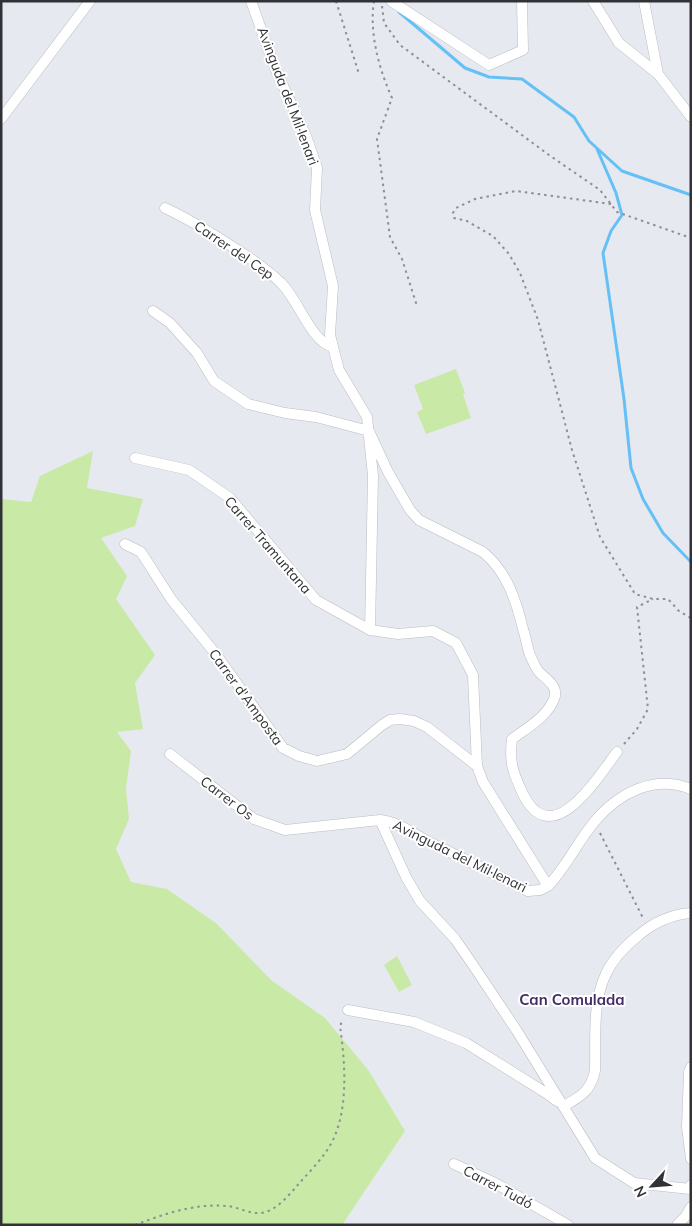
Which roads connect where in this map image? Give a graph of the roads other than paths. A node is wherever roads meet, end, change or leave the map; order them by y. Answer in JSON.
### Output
{"nodes":[{"id":1,"x":90,"y":1,"type":"edge"},
{"id":2,"x":251,"y":1,"type":"edge"},
{"id":3,"x":391,"y":1,"type":"edge"},
{"id":4,"x":522,"y":1,"type":"edge"},
{"id":5,"x":593,"y":1,"type":"edge"},
{"id":6,"x":644,"y":1,"type":"edge"},
{"id":7,"x":658,"y":74,"type":"junction"},
{"id":8,"x":691,"y":117,"type":"edge"},
{"id":9,"x":1,"y":119,"type":"edge"},
{"id":10,"x":165,"y":208,"type":"dead end"},
{"id":11,"x":153,"y":312,"type":"dead end"},
{"id":12,"x":333,"y":346,"type":"junction"},
{"id":13,"x":369,"y":431,"type":"junction"},
{"id":14,"x":135,"y":458,"type":"dead end"},
{"id":15,"x":125,"y":544,"type":"dead end"},
{"id":16,"x":370,"y":630,"type":"junction"},
{"id":17,"x":617,"y":752,"type":"road end"},
{"id":18,"x":170,"y":754,"type":"dead end"},
{"id":19,"x":477,"y":766,"type":"junction"},
{"id":20,"x":691,"y":789,"type":"edge"},
{"id":21,"x":380,"y":820,"type":"junction"},
{"id":22,"x":548,"y":886,"type":"junction"},
{"id":23,"x":691,"y":913,"type":"edge"},
{"id":24,"x":348,"y":1010,"type":"road end"},
{"id":25,"x":691,"y":1067,"type":"edge"},
{"id":26,"x":564,"y":1106,"type":"junction"},
{"id":27,"x":691,"y":1159,"type":"edge"},
{"id":28,"x":454,"y":1164,"type":"dead end"},
{"id":29,"x":690,"y":1187,"type":"edge"},
{"id":30,"x":691,"y":1207,"type":"edge"},
{"id":31,"x":568,"y":1225,"type":"edge"},
{"id":32,"x":677,"y":1225,"type":"edge"}],
"edges":[{"from":1,"to":9,"type":"street"},
{"from":2,"to":12,"type":"street","name":"Avinguda del Mil·lenari"},
{"from":3,"to":4,"type":"street"},
{"from":5,"to":7,"type":"street"},
{"from":6,"to":7,"type":"street"},
{"from":7,"to":8,"type":"street"},
{"from":10,"to":12,"type":"street","name":"Carrer del Cep"},
{"from":11,"to":13,"type":"street"},
{"from":12,"to":13,"type":"street","name":"Avinguda del Mil·lenari"},
{"from":13,"to":16,"type":"street","name":"Avinguda del Mil·lenari"},
{"from":13,"to":17,"type":"street"},
{"from":14,"to":16,"type":"street","name":"Carrer Tramuntana"},
{"from":15,"to":19,"type":"street","name":"Carrer d'Amposta"},
{"from":16,"to":19,"type":"street","name":"Avinguda del Mil·lenari"},
{"from":18,"to":21,"type":"street","name":"Carrer Os"},
{"from":19,"to":22,"type":"street","name":"Avinguda del Mil·lenari"},
{"from":20,"to":22,"type":"street"},
{"from":21,"to":22,"type":"street","name":"Avinguda del Mil·lenari"},
{"from":21,"to":26,"type":"street","name":"Avinguda del Mil·lenari"},
{"from":23,"to":26,"type":"street"},
{"from":24,"to":26,"type":"street"},
{"from":25,"to":27,"type":"street"},
{"from":26,"to":29,"type":"street","name":"Avinguda del Mil·lenari"},
{"from":28,"to":31,"type":"street","name":"Carrer Tudó"},
{"from":29,"to":30,"type":"street"},
{"from":30,"to":32,"type":"street"}]}
